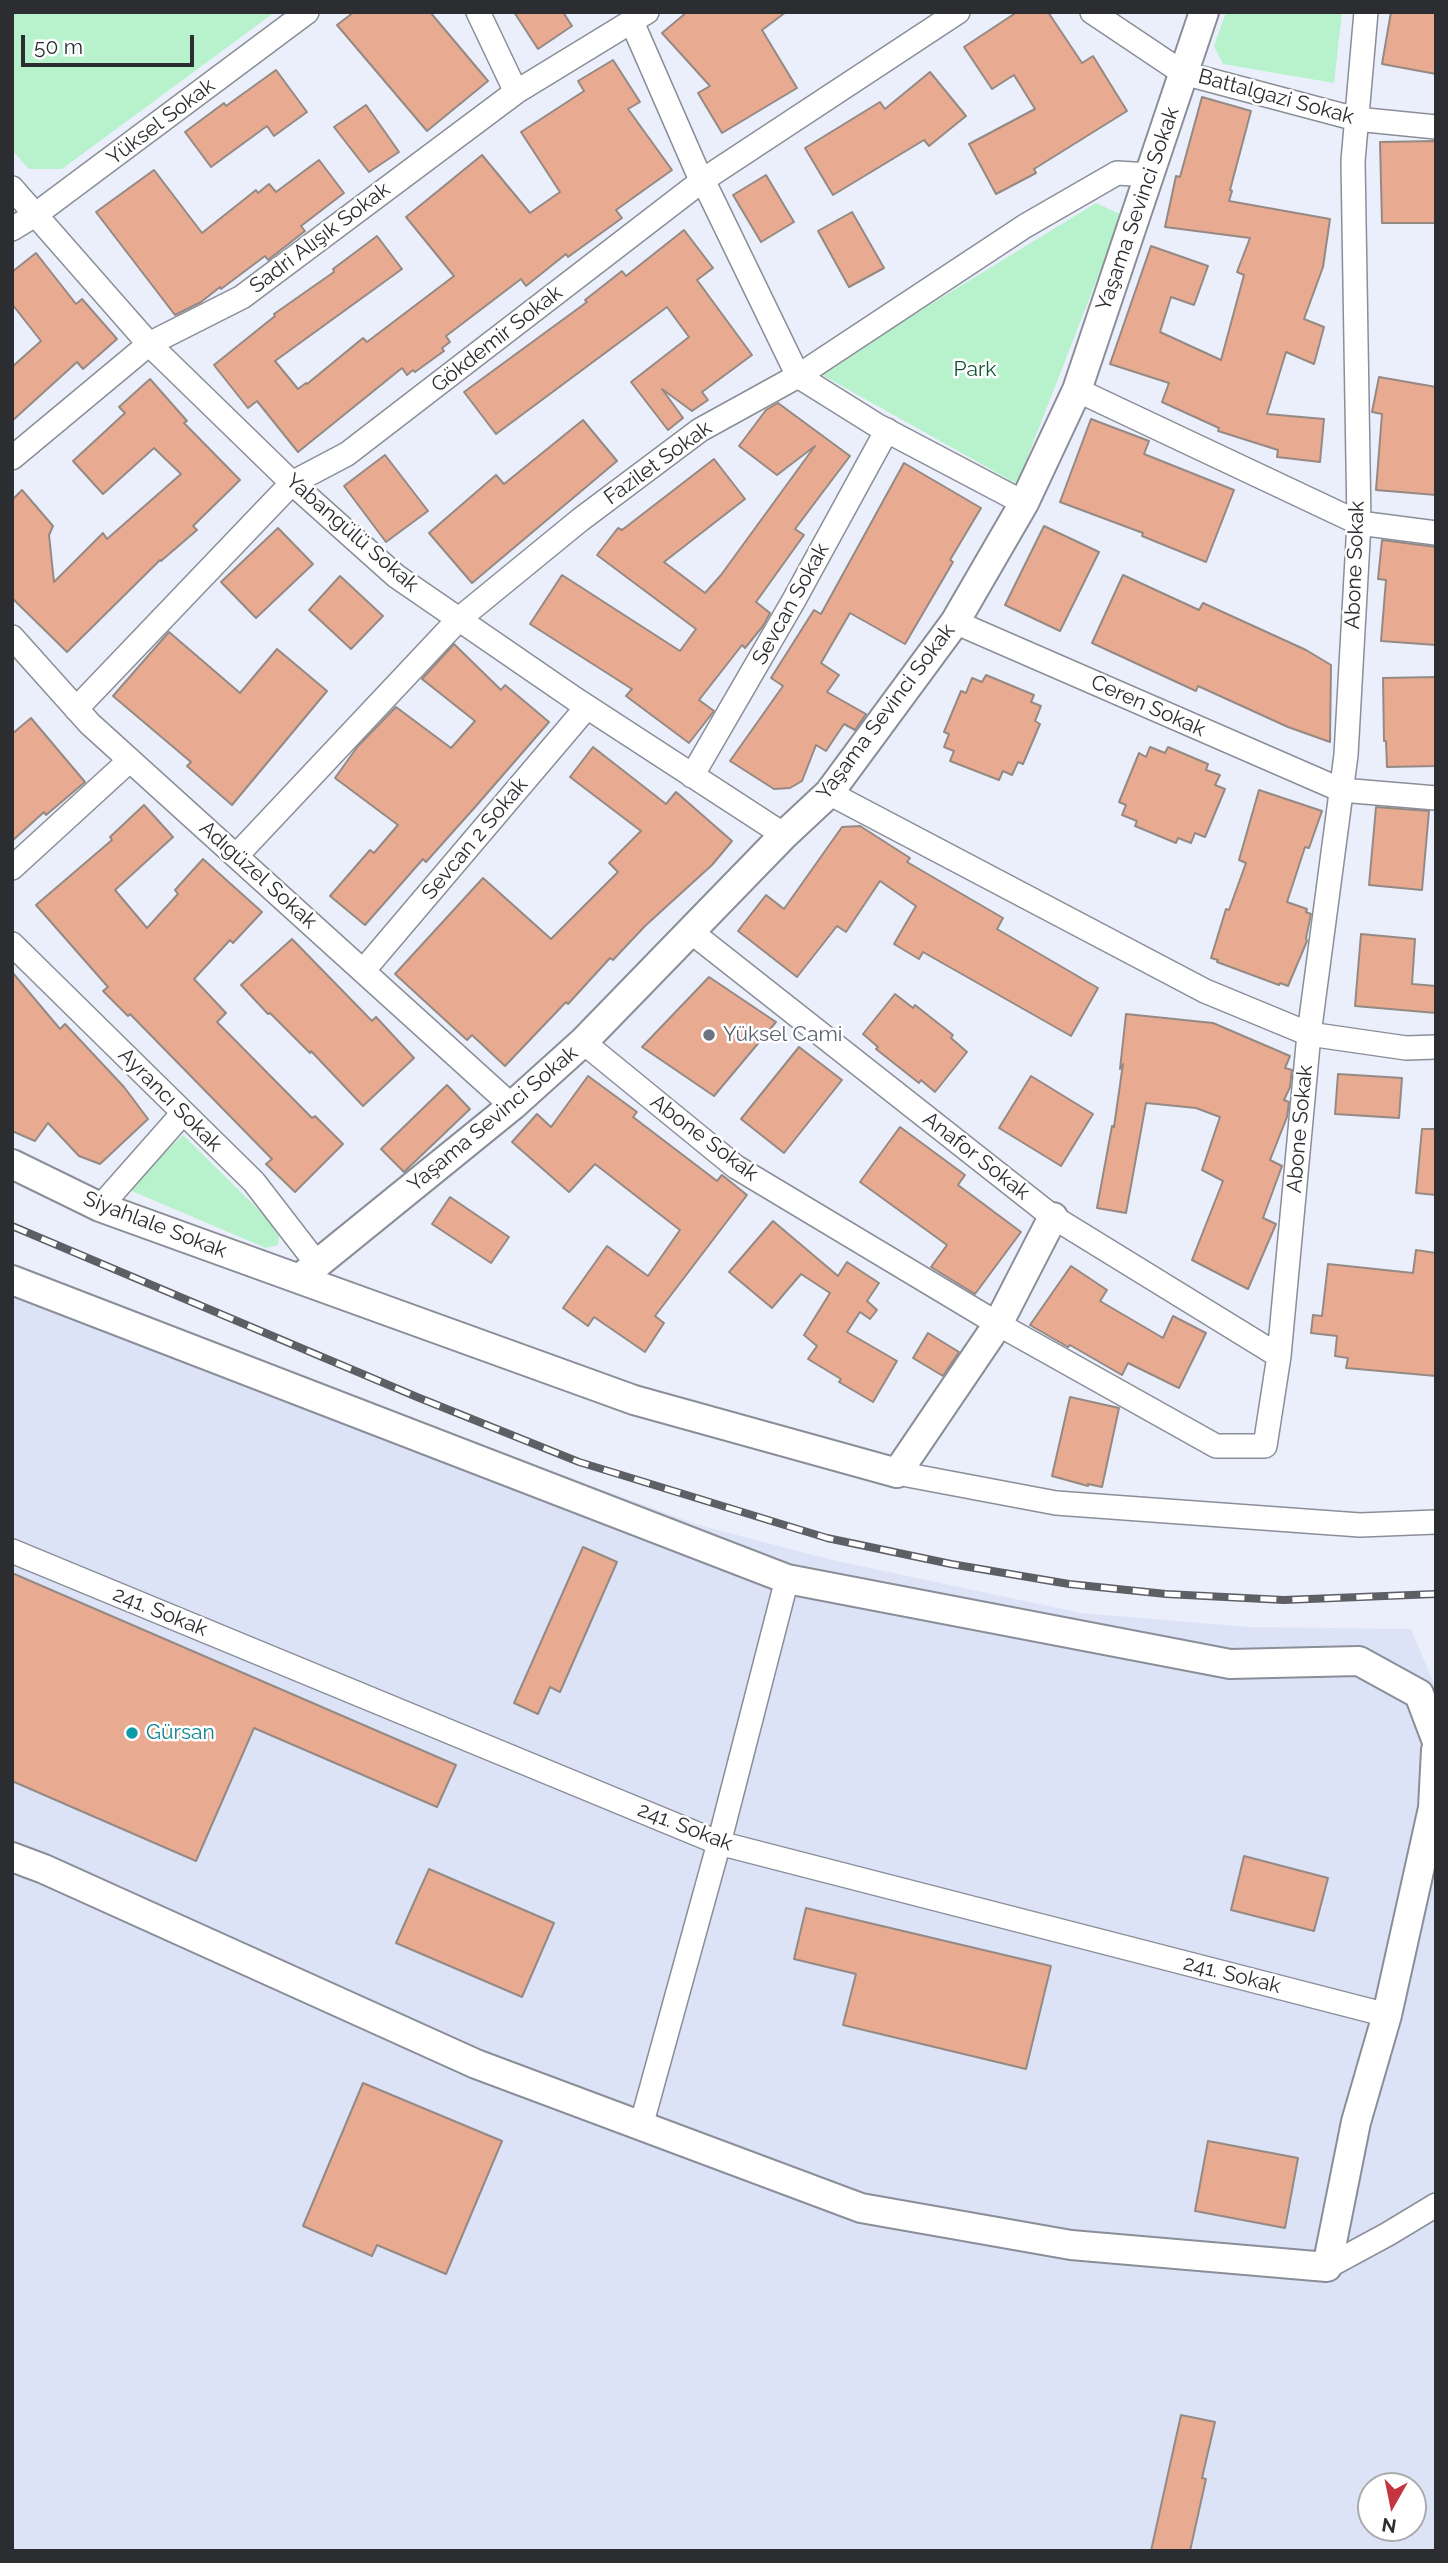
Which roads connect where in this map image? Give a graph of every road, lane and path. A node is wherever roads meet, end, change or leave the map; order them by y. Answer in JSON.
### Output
{"nodes":[{"id":1,"x":307,"y":12,"type":"edge"},
{"id":2,"x":478,"y":12,"type":"edge"},
{"id":3,"x":958,"y":12,"type":"edge"},
{"id":4,"x":1092,"y":12,"type":"edge"},
{"id":5,"x":1204,"y":12,"type":"edge"},
{"id":6,"x":1366,"y":12,"type":"edge"},
{"id":7,"x":639,"y":17,"type":"edge"},
{"id":8,"x":1183,"y":73,"type":"junction"},
{"id":9,"x":516,"y":92,"type":"junction"},
{"id":10,"x":1356,"y":120,"type":"junction"},
{"id":11,"x":1436,"y":127,"type":"edge"},
{"id":12,"x":1150,"y":175,"type":"junction"},
{"id":13,"x":703,"y":180,"type":"junction"},
{"id":14,"x":12,"y":188,"type":"edge"},
{"id":15,"x":35,"y":215,"type":"junction"},
{"id":16,"x":12,"y":229,"type":"edge"},
{"id":17,"x":149,"y":344,"type":"junction"},
{"id":18,"x":798,"y":376,"type":"junction"},
{"id":19,"x":1077,"y":390,"type":"junction"},
{"id":20,"x":887,"y":430,"type":"junction"},
{"id":21,"x":12,"y":458,"type":"edge"},
{"id":22,"x":292,"y":482,"type":"junction"},
{"id":23,"x":1024,"y":503,"type":"junction"},
{"id":24,"x":1359,"y":523,"type":"junction"},
{"id":25,"x":1436,"y":533,"type":"edge"},
{"id":26,"x":459,"y":619,"type":"junction"},
{"id":27,"x":955,"y":622,"type":"junction"},
{"id":28,"x":12,"y":637,"type":"edge"},
{"id":29,"x":587,"y":707,"type":"junction"},
{"id":30,"x":76,"y":709,"type":"junction"},
{"id":31,"x":130,"y":761,"type":"junction"},
{"id":32,"x":692,"y":776,"type":"junction"},
{"id":33,"x":1341,"y":790,"type":"junction"},
{"id":34,"x":829,"y":793,"type":"junction"},
{"id":35,"x":1436,"y":798,"type":"edge"},
{"id":36,"x":783,"y":835,"type":"junction"},
{"id":37,"x":237,"y":855,"type":"junction"},
{"id":38,"x":12,"y":868,"type":"edge"},
{"id":39,"x":690,"y":931,"type":"junction"},
{"id":40,"x":12,"y":944,"type":"edge"},
{"id":41,"x":363,"y":971,"type":"junction"},
{"id":42,"x":1309,"y":1034,"type":"junction"},
{"id":43,"x":583,"y":1042,"type":"junction"},
{"id":44,"x":1436,"y":1046,"type":"edge"},
{"id":45,"x":512,"y":1106,"type":"junction"},
{"id":46,"x":183,"y":1113,"type":"junction"},
{"id":47,"x":12,"y":1164,"type":"edge"},
{"id":48,"x":100,"y":1207,"type":"junction"},
{"id":49,"x":1053,"y":1217,"type":"junction"},
{"id":50,"x":309,"y":1271,"type":"junction"},
{"id":51,"x":12,"y":1280,"type":"edge"},
{"id":52,"x":998,"y":1324,"type":"junction"},
{"id":53,"x":1279,"y":1356,"type":"junction"},
{"id":54,"x":897,"y":1473,"type":"junction"},
{"id":55,"x":1436,"y":1522,"type":"edge"},
{"id":56,"x":12,"y":1552,"type":"edge"},
{"id":57,"x":787,"y":1579,"type":"junction"},
{"id":58,"x":1436,"y":1739,"type":"edge"},
{"id":59,"x":1436,"y":1751,"type":"edge"},
{"id":60,"x":719,"y":1843,"type":"junction"},
{"id":61,"x":12,"y":1857,"type":"edge"},
{"id":62,"x":1387,"y":2015,"type":"junction"},
{"id":63,"x":641,"y":2126,"type":"junction"},
{"id":64,"x":1436,"y":2205,"type":"edge"},
{"id":65,"x":1327,"y":2267,"type":"junction"}],
"edges":[{"from":1,"to":15,"type":"street","name":"Yüksel Sokak"},
{"from":2,"to":9,"type":"street"},
{"from":3,"to":13,"type":"street","name":"Gökdemir Sokak"},
{"from":4,"to":8,"type":"street","name":"Battalgazi Sokak"},
{"from":5,"to":8,"type":"street","name":"Yaşama Sevinci Sokak"},
{"from":6,"to":10,"type":"street","name":"Abone Sokak"},
{"from":7,"to":9,"type":"street","name":"Sadri Alışık Sokak"},
{"from":7,"to":13,"type":"street"},
{"from":8,"to":10,"type":"street","name":"Battalgazi Sokak"},
{"from":8,"to":12,"type":"street","name":"Yaşama Sevinci Sokak"},
{"from":9,"to":17,"type":"street","name":"Sadri Alışık Sokak"},
{"from":10,"to":11,"type":"street","name":"Battalgazi Sokak"},
{"from":10,"to":24,"type":"street","name":"Abone Sokak"},
{"from":12,"to":18,"type":"street","name":"Fazilet Sokak"},
{"from":12,"to":19,"type":"street","name":"Yaşama Sevinci Sokak"},
{"from":13,"to":18,"type":"street"},
{"from":13,"to":22,"type":"street","name":"Gökdemir Sokak"},
{"from":14,"to":15,"type":"street","name":"Yabangülü Sokak"},
{"from":15,"to":16,"type":"street","name":"Yüksel Sokak"},
{"from":15,"to":17,"type":"street","name":"Yabangülü Sokak"},
{"from":17,"to":21,"type":"street","name":"Sadri Alışık Sokak"},
{"from":17,"to":22,"type":"street","name":"Yabangülü Sokak"},
{"from":18,"to":20,"type":"street"},
{"from":18,"to":26,"type":"street","name":"Fazilet Sokak"},
{"from":19,"to":23,"type":"street","name":"Yaşama Sevinci Sokak"},
{"from":19,"to":24,"type":"street"},
{"from":20,"to":23,"type":"street"},
{"from":20,"to":32,"type":"street","name":"Sevcan Sokak"},
{"from":22,"to":26,"type":"street","name":"Yabangülü Sokak"},
{"from":22,"to":30,"type":"street","name":"Gökdemir Sokak"},
{"from":23,"to":27,"type":"street","name":"Yaşama Sevinci Sokak"},
{"from":24,"to":25,"type":"street"},
{"from":24,"to":33,"type":"street","name":"Abone Sokak"},
{"from":26,"to":29,"type":"street","name":"Yabangülü Sokak"},
{"from":26,"to":37,"type":"street","name":"Fazilet Sokak"},
{"from":27,"to":33,"type":"street","name":"Ceren Sokak"},
{"from":27,"to":34,"type":"street","name":"Yaşama Sevinci Sokak"},
{"from":28,"to":30,"type":"street","name":"Adıgüzel Sokak"},
{"from":29,"to":32,"type":"street","name":"Yabangülü Sokak"},
{"from":29,"to":41,"type":"street","name":"Sevcan 2 Sokak"},
{"from":30,"to":31,"type":"street","name":"Adıgüzel Sokak"},
{"from":31,"to":37,"type":"street","name":"Adıgüzel Sokak"},
{"from":31,"to":38,"type":"street"},
{"from":32,"to":36,"type":"street","name":"Yabangülü Sokak"},
{"from":33,"to":35,"type":"street","name":"Ceren Sokak"},
{"from":33,"to":42,"type":"street","name":"Abone Sokak"},
{"from":34,"to":36,"type":"street","name":"Yaşama Sevinci Sokak"},
{"from":34,"to":42,"type":"street"},
{"from":36,"to":39,"type":"street","name":"Yaşama Sevinci Sokak"},
{"from":37,"to":41,"type":"street","name":"Adıgüzel Sokak"},
{"from":39,"to":43,"type":"street","name":"Yaşama Sevinci Sokak"},
{"from":39,"to":49,"type":"street","name":"Anafor Sokak"},
{"from":40,"to":46,"type":"street","name":"Ayrancı Sokak"},
{"from":41,"to":45,"type":"street","name":"Adıgüzel Sokak"},
{"from":42,"to":44,"type":"street"},
{"from":42,"to":53,"type":"street","name":"Abone Sokak"},
{"from":43,"to":45,"type":"street","name":"Yaşama Sevinci Sokak"},
{"from":43,"to":52,"type":"street","name":"Abone Sokak"},
{"from":45,"to":50,"type":"street","name":"Yaşama Sevinci Sokak"},
{"from":46,"to":48,"type":"street"},
{"from":46,"to":50,"type":"street","name":"Ayrancı Sokak"},
{"from":47,"to":48,"type":"street","name":"Siyahlale Sokak"},
{"from":48,"to":50,"type":"street","name":"Siyahlale Sokak"},
{"from":49,"to":52,"type":"street"},
{"from":49,"to":53,"type":"street","name":"Anafor Sokak"},
{"from":50,"to":54,"type":"street","name":"Siyahlale Sokak"},
{"from":51,"to":57,"type":"street"},
{"from":52,"to":53,"type":"street","name":"Abone Sokak"},
{"from":52,"to":54,"type":"street"},
{"from":54,"to":55,"type":"street"},
{"from":56,"to":60,"type":"street","name":"241. Sokak"},
{"from":57,"to":58,"type":"street"},
{"from":57,"to":60,"type":"street"},
{"from":59,"to":62,"type":"street"},
{"from":60,"to":62,"type":"street","name":"241. Sokak"},
{"from":60,"to":63,"type":"street"},
{"from":61,"to":63,"type":"street"},
{"from":62,"to":65,"type":"street"},
{"from":63,"to":65,"type":"street"},
{"from":64,"to":65,"type":"street"}]}
